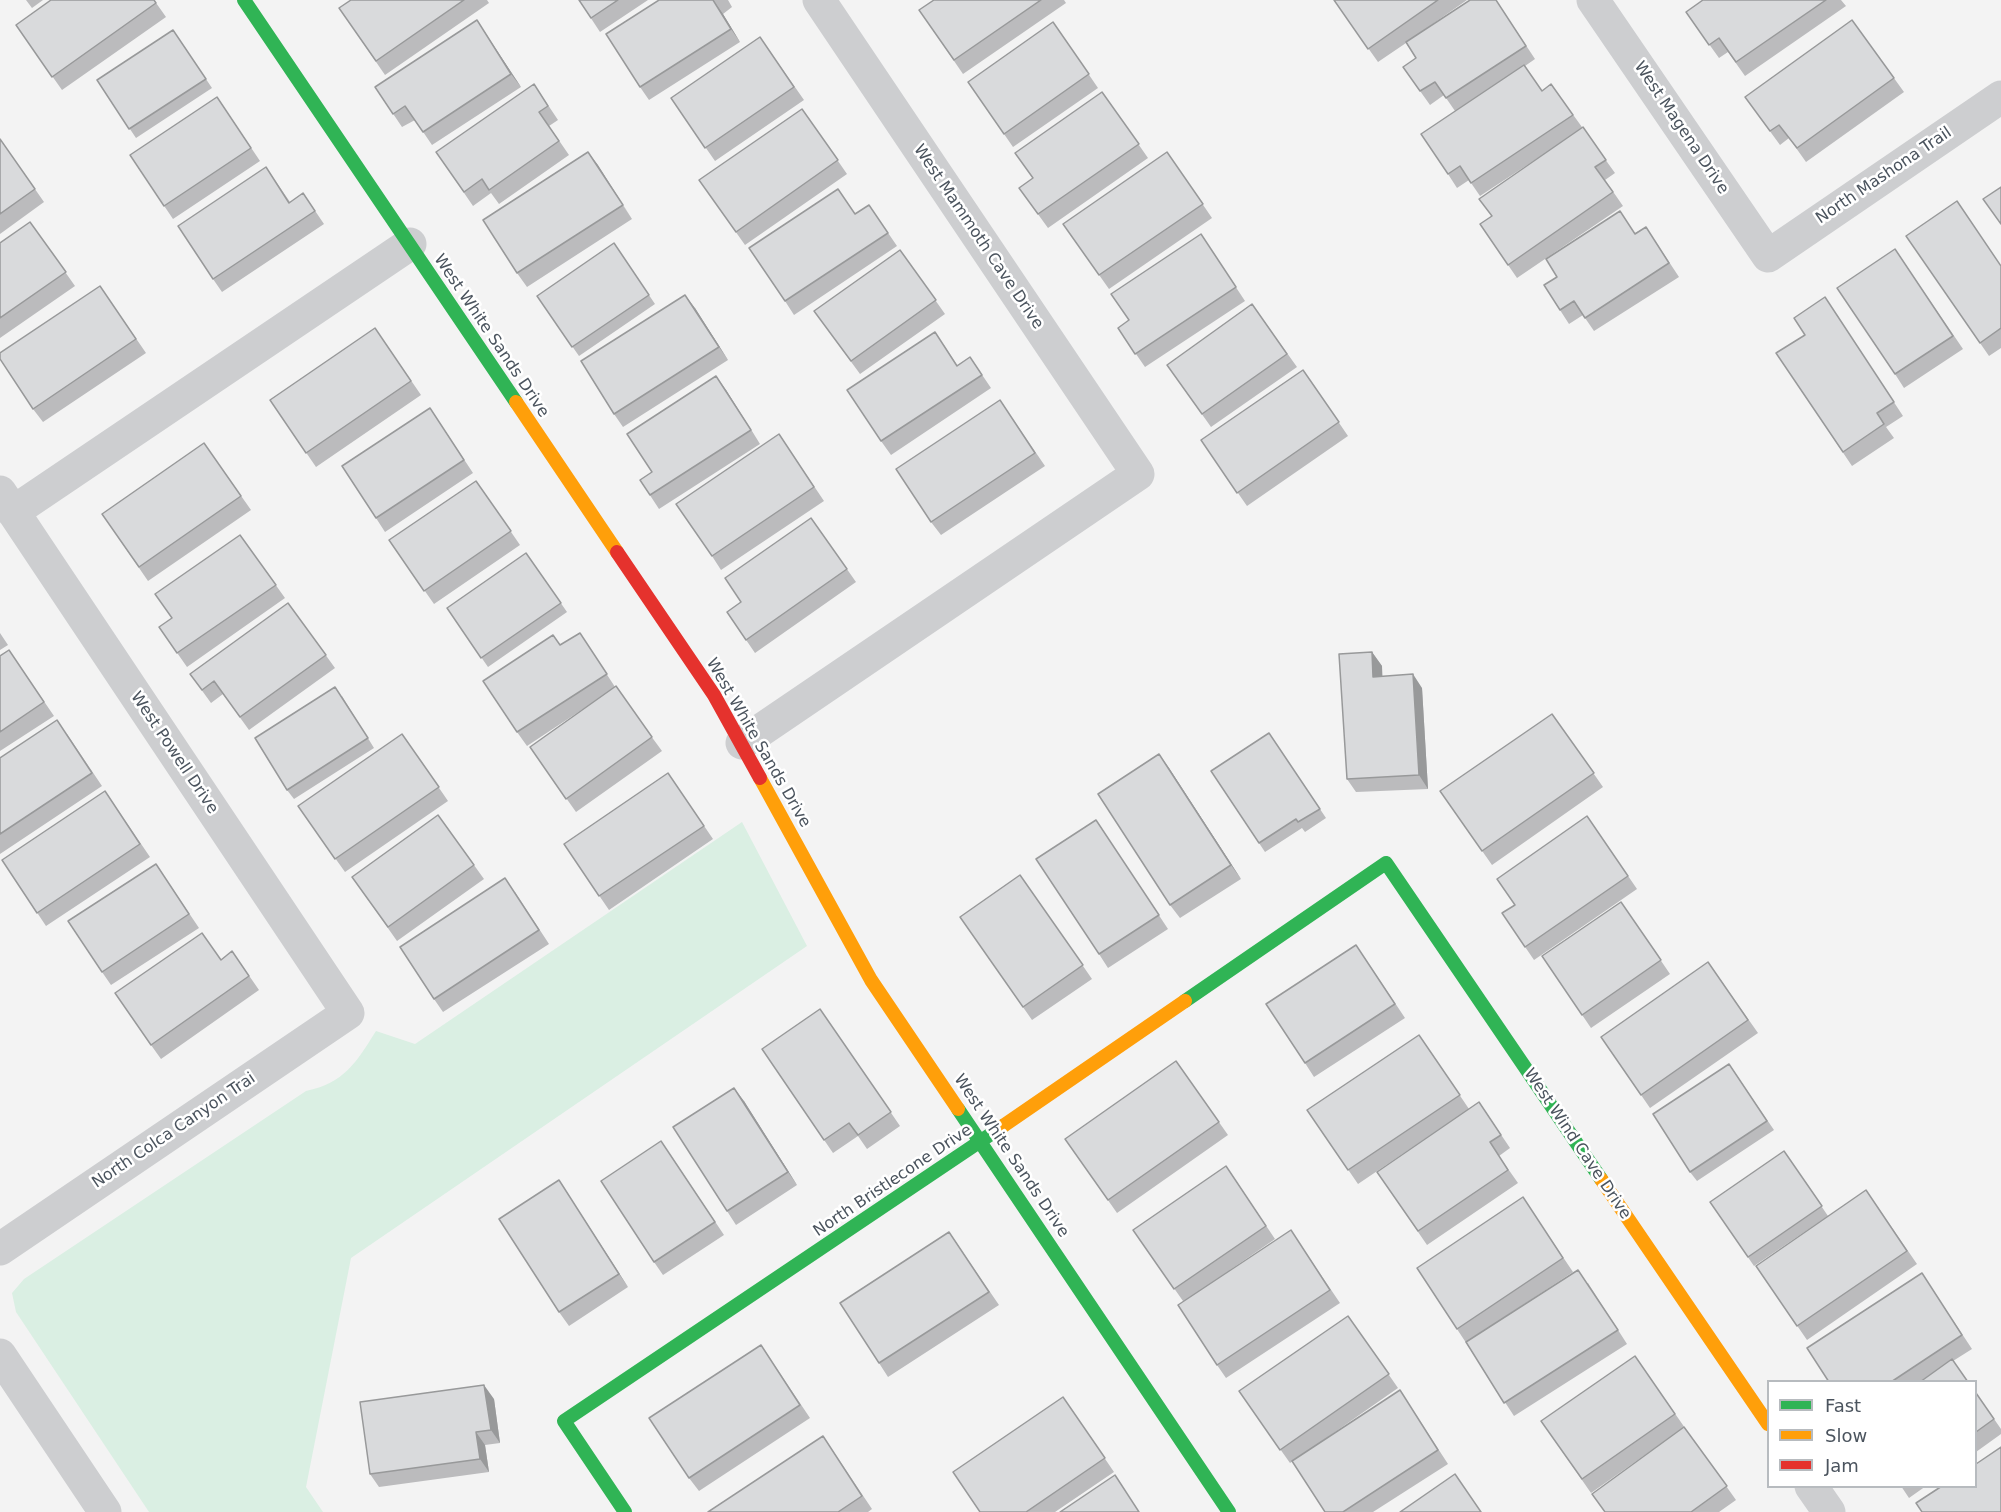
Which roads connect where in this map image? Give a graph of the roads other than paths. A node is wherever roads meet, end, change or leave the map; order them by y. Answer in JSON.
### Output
{"nodes":[{"id":1,"x":244,"y":0,"type":"edge"},
{"id":2,"x":819,"y":0,"type":"edge"},
{"id":3,"x":1593,"y":0,"type":"edge"},
{"id":4,"x":2001,"y":97,"type":"edge"},
{"id":5,"x":410,"y":244,"type":"junction"},
{"id":6,"x":1768,"y":256,"type":"joint"},
{"id":7,"x":7,"y":502,"type":"edge"},
{"id":8,"x":742,"y":743,"type":"junction"},
{"id":9,"x":1386,"y":863,"type":"joint"},
{"id":10,"x":348,"y":1013,"type":"joint"},
{"id":11,"x":981,"y":1141,"type":"junction"},
{"id":12,"x":0,"y":1249,"type":"edge"},
{"id":13,"x":0,"y":1355,"type":"edge"},
{"id":14,"x":1767,"y":1423,"type":"edge"},
{"id":15,"x":1812,"y":1488,"type":"edge"},
{"id":16,"x":105,"y":1512,"type":"edge"},
{"id":17,"x":625,"y":1512,"type":"edge"},
{"id":18,"x":1229,"y":1512,"type":"edge"},
{"id":19,"x":1829,"y":1512,"type":"edge"}],
"edges":[{"from":1,"to":5,"type":"street","name":"West White Sands Drive"},
{"from":2,"to":8,"type":"street","name":"West Mammoth Cave Drive"},
{"from":3,"to":6,"type":"street","name":"West Magena Drive"},
{"from":4,"to":6,"type":"street","name":"North Mashona Trail"},
{"from":5,"to":7,"type":"street"},
{"from":5,"to":8,"type":"street","name":"West White Sands Drive"},
{"from":7,"to":10,"type":"street","name":"West Powell Drive"},
{"from":8,"to":11,"type":"street","name":"West White Sands Drive"},
{"from":9,"to":11,"type":"street","name":"North Bristlecone Drive"},
{"from":9,"to":14,"type":"street","name":"West Wind Cave Drive"},
{"from":10,"to":12,"type":"street","name":"North Colca Canyon Trai"},
{"from":11,"to":17,"type":"street","name":"North Bristlecone Drive"},
{"from":11,"to":18,"type":"street","name":"West White Sands Drive"},
{"from":13,"to":16,"type":"street"},
{"from":15,"to":19,"type":"street"}]}
